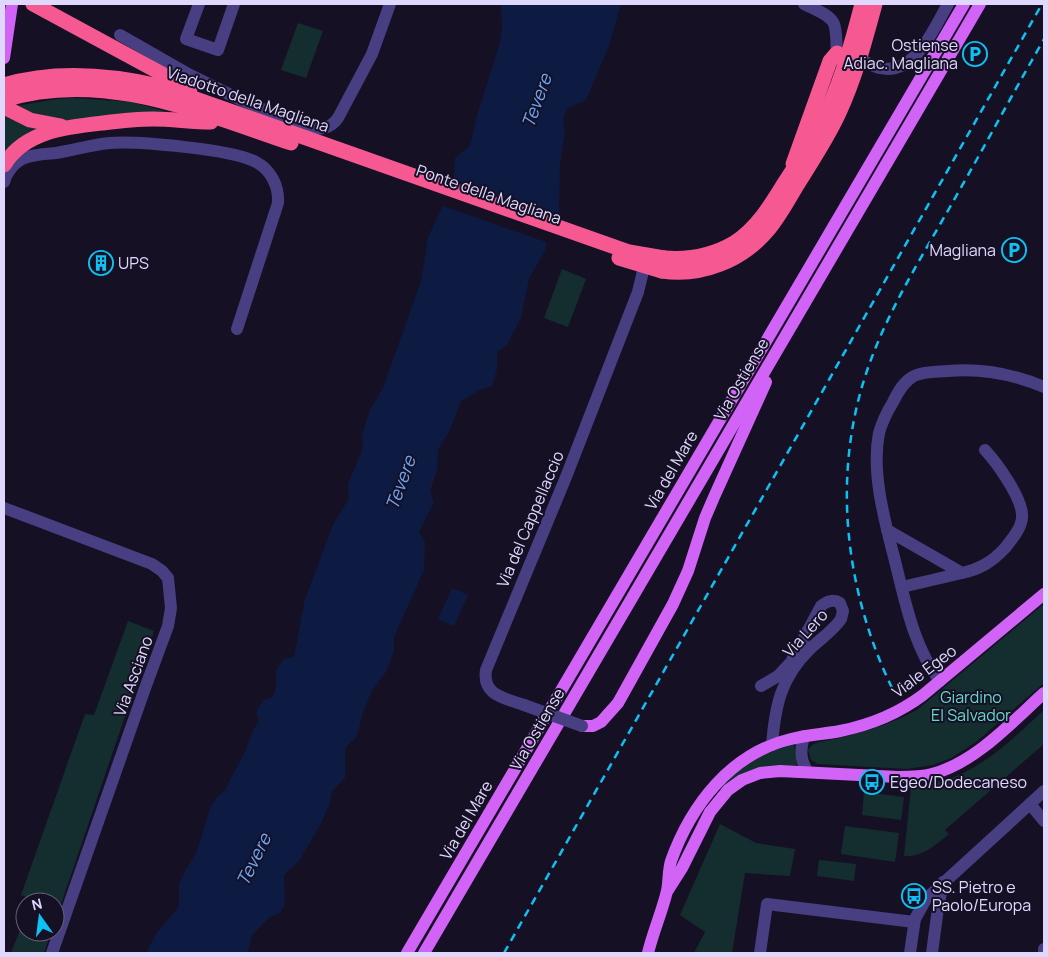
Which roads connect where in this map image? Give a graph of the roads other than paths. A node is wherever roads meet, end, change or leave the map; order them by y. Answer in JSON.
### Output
{"nodes":[{"id":1,"x":12,"y":4,"type":"edge"},
{"id":2,"x":33,"y":4,"type":"edge"},
{"id":3,"x":55,"y":4,"type":"edge"},
{"id":4,"x":199,"y":4,"type":"edge"},
{"id":5,"x":234,"y":4,"type":"edge"},
{"id":6,"x":390,"y":4,"type":"edge"},
{"id":7,"x":804,"y":4,"type":"edge"},
{"id":8,"x":862,"y":4,"type":"edge"},
{"id":9,"x":875,"y":4,"type":"edge"},
{"id":10,"x":948,"y":4,"type":"edge"},
{"id":11,"x":964,"y":4,"type":"edge"},
{"id":12,"x":980,"y":4,"type":"edge"},
{"id":13,"x":73,"y":25,"type":"junction"},
{"id":14,"x":120,"y":35,"type":"dead end"},
{"id":15,"x":837,"y":53,"type":"junction"},
{"id":16,"x":4,"y":58,"type":"edge"},
{"id":17,"x":4,"y":85,"type":"edge"},
{"id":18,"x":119,"y":85,"type":"junction"},
{"id":19,"x":4,"y":100,"type":"edge"},
{"id":20,"x":4,"y":107,"type":"edge"},
{"id":21,"x":228,"y":116,"type":"junction"},
{"id":22,"x":77,"y":126,"type":"junction"},
{"id":23,"x":308,"y":134,"type":"junction"},
{"id":24,"x":341,"y":156,"type":"junction"},
{"id":25,"x":4,"y":166,"type":"edge"},
{"id":26,"x":788,"y":178,"type":"junction"},
{"id":27,"x":4,"y":182,"type":"edge"},
{"id":28,"x":627,"y":256,"type":"junction"},
{"id":29,"x":663,"y":265,"type":"junction"},
{"id":30,"x":644,"y":267,"type":"junction"},
{"id":31,"x":237,"y":329,"type":"dead end"},
{"id":32,"x":775,"y":353,"type":"junction"},
{"id":33,"x":1044,"y":388,"type":"edge"},
{"id":34,"x":986,"y":450,"type":"dead end"},
{"id":35,"x":4,"y":508,"type":"edge"},
{"id":36,"x":887,"y":530,"type":"junction"},
{"id":37,"x":962,"y":573,"type":"junction"},
{"id":38,"x":902,"y":587,"type":"junction"},
{"id":39,"x":1044,"y":594,"type":"edge"},
{"id":40,"x":940,"y":681,"type":"junction"},
{"id":41,"x":762,"y":686,"type":"dead end"},
{"id":42,"x":1044,"y":694,"type":"edge"},
{"id":43,"x":582,"y":726,"type":"joint"},
{"id":44,"x":804,"y":736,"type":"junction"},
{"id":45,"x":772,"y":744,"type":"junction"},
{"id":46,"x":808,"y":772,"type":"junction"},
{"id":47,"x":1044,"y":791,"type":"edge"},
{"id":48,"x":1030,"y":804,"type":"junction"},
{"id":49,"x":1044,"y":821,"type":"edge"},
{"id":50,"x":943,"y":882,"type":"junction"},
{"id":51,"x":666,"y":892,"type":"junction"},
{"id":52,"x":914,"y":922,"type":"junction"},
{"id":53,"x":1044,"y":949,"type":"edge"},
{"id":54,"x":52,"y":953,"type":"edge"},
{"id":55,"x":407,"y":953,"type":"edge"},
{"id":56,"x":424,"y":953,"type":"edge"},
{"id":57,"x":648,"y":953,"type":"edge"},
{"id":58,"x":760,"y":953,"type":"edge"},
{"id":59,"x":910,"y":953,"type":"edge"},
{"id":60,"x":932,"y":953,"type":"edge"},
{"id":61,"x":1044,"y":953,"type":"edge"}],
"edges":[{"from":1,"to":16,"type":"main road"},
{"from":2,"to":13,"type":"highway"},
{"from":3,"to":13,"type":"highway"},
{"from":4,"to":5,"type":"street"},
{"from":6,"to":23,"type":"street"},
{"from":7,"to":15,"type":"street"},
{"from":8,"to":26,"type":"highway","bridge":true},
{"from":9,"to":29,"type":"highway","bridge":true},
{"from":10,"to":15,"type":"street"},
{"from":11,"to":55,"type":"main road","name":"Via del Mare"},
{"from":12,"to":32,"type":"main road","name":"Via Ostiense"},
{"from":13,"to":21,"type":"highway"},
{"from":14,"to":23,"type":"street"},
{"from":15,"to":26,"type":"highway","bridge":true},
{"from":17,"to":18,"type":"highway"},
{"from":18,"to":19,"type":"highway"},
{"from":18,"to":21,"type":"highway","name":"Viadotto della Magliana"},
{"from":20,"to":22,"type":"highway"},
{"from":21,"to":22,"type":"highway"},
{"from":21,"to":23,"type":"highway","name":"Viadotto della Magliana"},
{"from":21,"to":24,"type":"highway","name":"Viadotto della Magliana"},
{"from":22,"to":25,"type":"highway"},
{"from":23,"to":24,"type":"highway","name":"Viadotto della Magliana"},
{"from":24,"to":28,"type":"highway","name":"Ponte della Magliana"},
{"from":26,"to":29,"type":"highway","bridge":true},
{"from":27,"to":31,"type":"street"},
{"from":28,"to":29,"type":"highway"},
{"from":28,"to":30,"type":"highway"},
{"from":29,"to":30,"type":"highway"},
{"from":30,"to":43,"type":"street","name":"Via del Cappellaccio","bridge":true},
{"from":32,"to":43,"type":"main road"},
{"from":32,"to":56,"type":"main road","name":"Via Ostiense"},
{"from":33,"to":36,"type":"street"},
{"from":34,"to":37,"type":"street"},
{"from":35,"to":54,"type":"street","name":"Via Asciano"},
{"from":36,"to":37,"type":"street"},
{"from":36,"to":38,"type":"street"},
{"from":37,"to":38,"type":"street"},
{"from":38,"to":40,"type":"street"},
{"from":39,"to":40,"type":"main road","name":"Viale Egeo"},
{"from":40,"to":44,"type":"main road","name":"Viale Egeo"},
{"from":41,"to":45,"type":"street","name":"Via Lero"},
{"from":42,"to":46,"type":"main road","name":"Viale Egeo"},
{"from":44,"to":45,"type":"main road","name":"Viale Egeo"},
{"from":44,"to":46,"type":"street"},
{"from":45,"to":51,"type":"main road","name":"Viale Egeo"},
{"from":46,"to":51,"type":"main road","name":"Viale Egeo"},
{"from":47,"to":48,"type":"street"},
{"from":48,"to":49,"type":"street"},
{"from":48,"to":50,"type":"street"},
{"from":50,"to":52,"type":"street"},
{"from":50,"to":60,"type":"street"},
{"from":51,"to":57,"type":"main road","name":"Viale Egeo"},
{"from":52,"to":58,"type":"street"},
{"from":52,"to":59,"type":"street"},
{"from":53,"to":61,"type":"street"}]}
